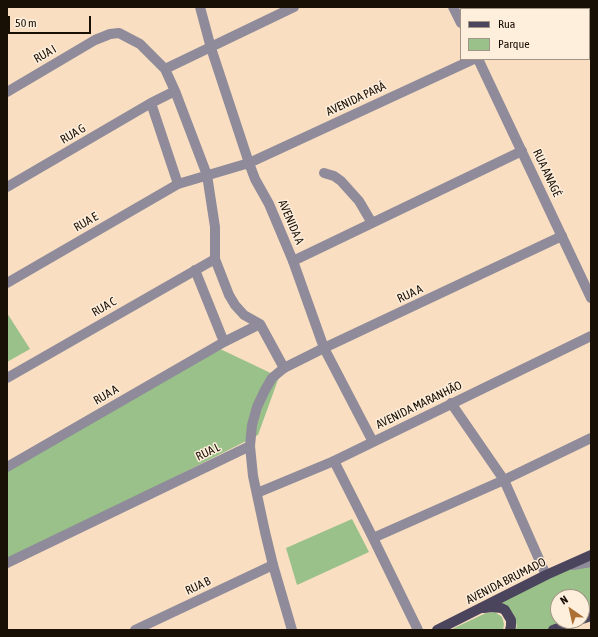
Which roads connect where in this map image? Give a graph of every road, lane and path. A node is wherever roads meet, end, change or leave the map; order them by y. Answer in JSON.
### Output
{"nodes":[{"id":1,"x":200,"y":7,"type":"edge"},
{"id":2,"x":294,"y":7,"type":"edge"},
{"id":3,"x":453,"y":7,"type":"edge"},
{"id":4,"x":460,"y":21,"type":"edge"},
{"id":5,"x":211,"y":48,"type":"junction"},
{"id":6,"x":472,"y":60,"type":"edge"},
{"id":7,"x":478,"y":60,"type":"edge"},
{"id":8,"x":165,"y":69,"type":"junction"},
{"id":9,"x":175,"y":91,"type":"junction"},
{"id":10,"x":7,"y":92,"type":"edge"},
{"id":11,"x":151,"y":103,"type":"junction"},
{"id":12,"x":522,"y":151,"type":"junction"},
{"id":13,"x":249,"y":163,"type":"junction"},
{"id":14,"x":324,"y":173,"type":"dead end"},
{"id":15,"x":207,"y":175,"type":"junction"},
{"id":16,"x":178,"y":184,"type":"junction"},
{"id":17,"x":7,"y":187,"type":"edge"},
{"id":18,"x":372,"y":223,"type":"junction"},
{"id":19,"x":562,"y":236,"type":"junction"},
{"id":20,"x":214,"y":259,"type":"junction"},
{"id":21,"x":293,"y":261,"type":"junction"},
{"id":22,"x":195,"y":270,"type":"junction"},
{"id":23,"x":7,"y":283,"type":"edge"},
{"id":24,"x":591,"y":298,"type":"edge"},
{"id":25,"x":260,"y":324,"type":"junction"},
{"id":26,"x":591,"y":336,"type":"edge"},
{"id":27,"x":224,"y":342,"type":"junction"},
{"id":28,"x":324,"y":348,"type":"junction"},
{"id":29,"x":284,"y":368,"type":"junction"},
{"id":30,"x":7,"y":378,"type":"edge"},
{"id":31,"x":452,"y":403,"type":"junction"},
{"id":32,"x":591,"y":438,"type":"edge"},
{"id":33,"x":373,"y":442,"type":"junction"},
{"id":34,"x":250,"y":446,"type":"junction"},
{"id":35,"x":334,"y":461,"type":"junction"},
{"id":36,"x":7,"y":467,"type":"edge"},
{"id":37,"x":504,"y":480,"type":"junction"},
{"id":38,"x":257,"y":493,"type":"junction"},
{"id":39,"x":373,"y":538,"type":"junction"},
{"id":40,"x":590,"y":558,"type":"edge"},
{"id":41,"x":7,"y":563,"type":"edge"},
{"id":42,"x":273,"y":564,"type":"junction"},
{"id":43,"x":546,"y":575,"type":"junction"},
{"id":44,"x":482,"y":608,"type":"junction"},
{"id":45,"x":135,"y":630,"type":"edge"},
{"id":46,"x":292,"y":630,"type":"edge"},
{"id":47,"x":418,"y":630,"type":"edge"},
{"id":48,"x":437,"y":630,"type":"edge"},
{"id":49,"x":510,"y":630,"type":"edge"}],
"edges":[{"from":1,"to":5,"type":"street","name":"AVENIDA A"},
{"from":2,"to":5,"type":"street"},
{"from":3,"to":4,"type":"street"},
{"from":5,"to":8,"type":"street"},
{"from":5,"to":13,"type":"street","name":"AVENIDA A"},
{"from":6,"to":13,"type":"street","name":"AVENIDA PARÁ"},
{"from":7,"to":12,"type":"street","name":"RUA ANAGÉ"},
{"from":8,"to":9,"type":"street"},
{"from":8,"to":10,"type":"street","name":"RUA I"},
{"from":9,"to":11,"type":"street","name":"RUA G"},
{"from":9,"to":15,"type":"street"},
{"from":11,"to":16,"type":"street"},
{"from":11,"to":17,"type":"street","name":"RUA G"},
{"from":12,"to":18,"type":"street"},
{"from":12,"to":19,"type":"street","name":"RUA ANAGÉ"},
{"from":13,"to":15,"type":"street","name":"AVENIDA PARÁ"},
{"from":13,"to":21,"type":"street","name":"AVENIDA A"},
{"from":14,"to":18,"type":"street"},
{"from":15,"to":16,"type":"street","name":"RUA E"},
{"from":15,"to":20,"type":"street"},
{"from":16,"to":23,"type":"street","name":"RUA E"},
{"from":18,"to":21,"type":"street"},
{"from":19,"to":24,"type":"street","name":"RUA ANAGÉ"},
{"from":19,"to":28,"type":"street","name":"RUA A"},
{"from":20,"to":22,"type":"street","name":"RUA C"},
{"from":20,"to":25,"type":"street"},
{"from":21,"to":28,"type":"street","name":"AVENIDA A"},
{"from":22,"to":27,"type":"street"},
{"from":22,"to":30,"type":"street","name":"RUA C"},
{"from":25,"to":27,"type":"street","name":"RUA A"},
{"from":25,"to":29,"type":"street"},
{"from":26,"to":31,"type":"street","name":"AVENIDA MARANHÃO"},
{"from":27,"to":36,"type":"street","name":"RUA A"},
{"from":28,"to":29,"type":"street","name":"RUA A"},
{"from":28,"to":33,"type":"street","name":"AVENIDA A"},
{"from":29,"to":34,"type":"street","name":"RUA A"},
{"from":31,"to":33,"type":"street","name":"AVENIDA MARANHÃO"},
{"from":31,"to":37,"type":"street"},
{"from":32,"to":37,"type":"street"},
{"from":33,"to":35,"type":"street","name":"AVENIDA MARANHÃO"},
{"from":34,"to":38,"type":"street"},
{"from":34,"to":41,"type":"street","name":"RUA L"},
{"from":35,"to":38,"type":"street","name":"AVENIDA MARANHÃO"},
{"from":35,"to":39,"type":"street"},
{"from":37,"to":39,"type":"street"},
{"from":37,"to":43,"type":"street"},
{"from":38,"to":42,"type":"street"},
{"from":39,"to":47,"type":"street"},
{"from":40,"to":43,"type":"main road","name":"AVENIDA BRUMADO"},
{"from":42,"to":45,"type":"street","name":"RUA B"},
{"from":42,"to":46,"type":"street"},
{"from":43,"to":44,"type":"main road","name":"AVENIDA BRUMADO"},
{"from":44,"to":48,"type":"main road","name":"AVENIDA BRUMADO"},
{"from":44,"to":49,"type":"main road"}]}
